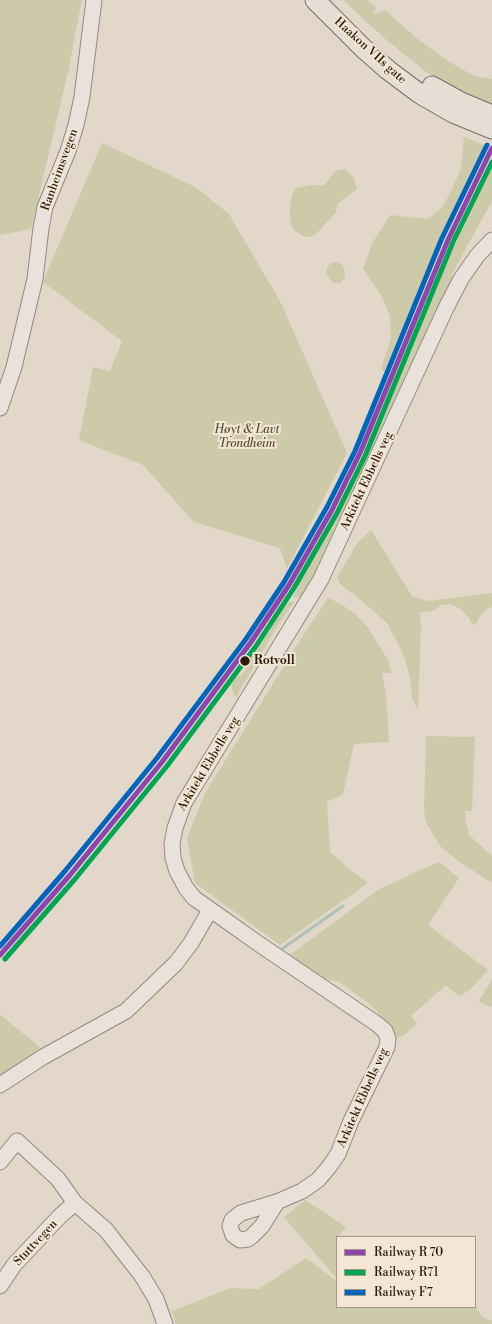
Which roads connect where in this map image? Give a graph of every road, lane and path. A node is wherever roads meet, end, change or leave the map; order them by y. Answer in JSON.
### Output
{"nodes":[{"id":1,"x":94,"y":0,"type":"edge"},
{"id":2,"x":315,"y":0,"type":"edge"},
{"id":3,"x":333,"y":0,"type":"edge"},
{"id":4,"x":492,"y":115,"type":"edge"},
{"id":5,"x":492,"y":129,"type":"edge"},
{"id":6,"x":492,"y":240,"type":"edge"},
{"id":7,"x":0,"y":408,"type":"edge"},
{"id":8,"x":210,"y":910,"type":"junction"},
{"id":9,"x":0,"y":1085,"type":"edge"},
{"id":10,"x":0,"y":1162,"type":"edge"},
{"id":11,"x":277,"y":1202,"type":"dead end"},
{"id":12,"x":75,"y":1203,"type":"junction"},
{"id":13,"x":0,"y":1286,"type":"edge"},
{"id":14,"x":165,"y":1324,"type":"edge"}],
"edges":[{"from":1,"to":7,"type":"street","name":"Ranheimsvegen"},
{"from":2,"to":5,"type":"main road","name":"Haakon VIIs gate"},
{"from":3,"to":4,"type":"main road","name":"Haakon VIIs gate"},
{"from":6,"to":8,"type":"street","name":"Arkitekt Ebbells veg"},
{"from":8,"to":9,"type":"street"},
{"from":8,"to":11,"type":"street","name":"Arkitekt Ebbells veg"},
{"from":10,"to":12,"type":"street"},
{"from":12,"to":13,"type":"street","name":"Stuttvegen"},
{"from":12,"to":14,"type":"street"}]}
